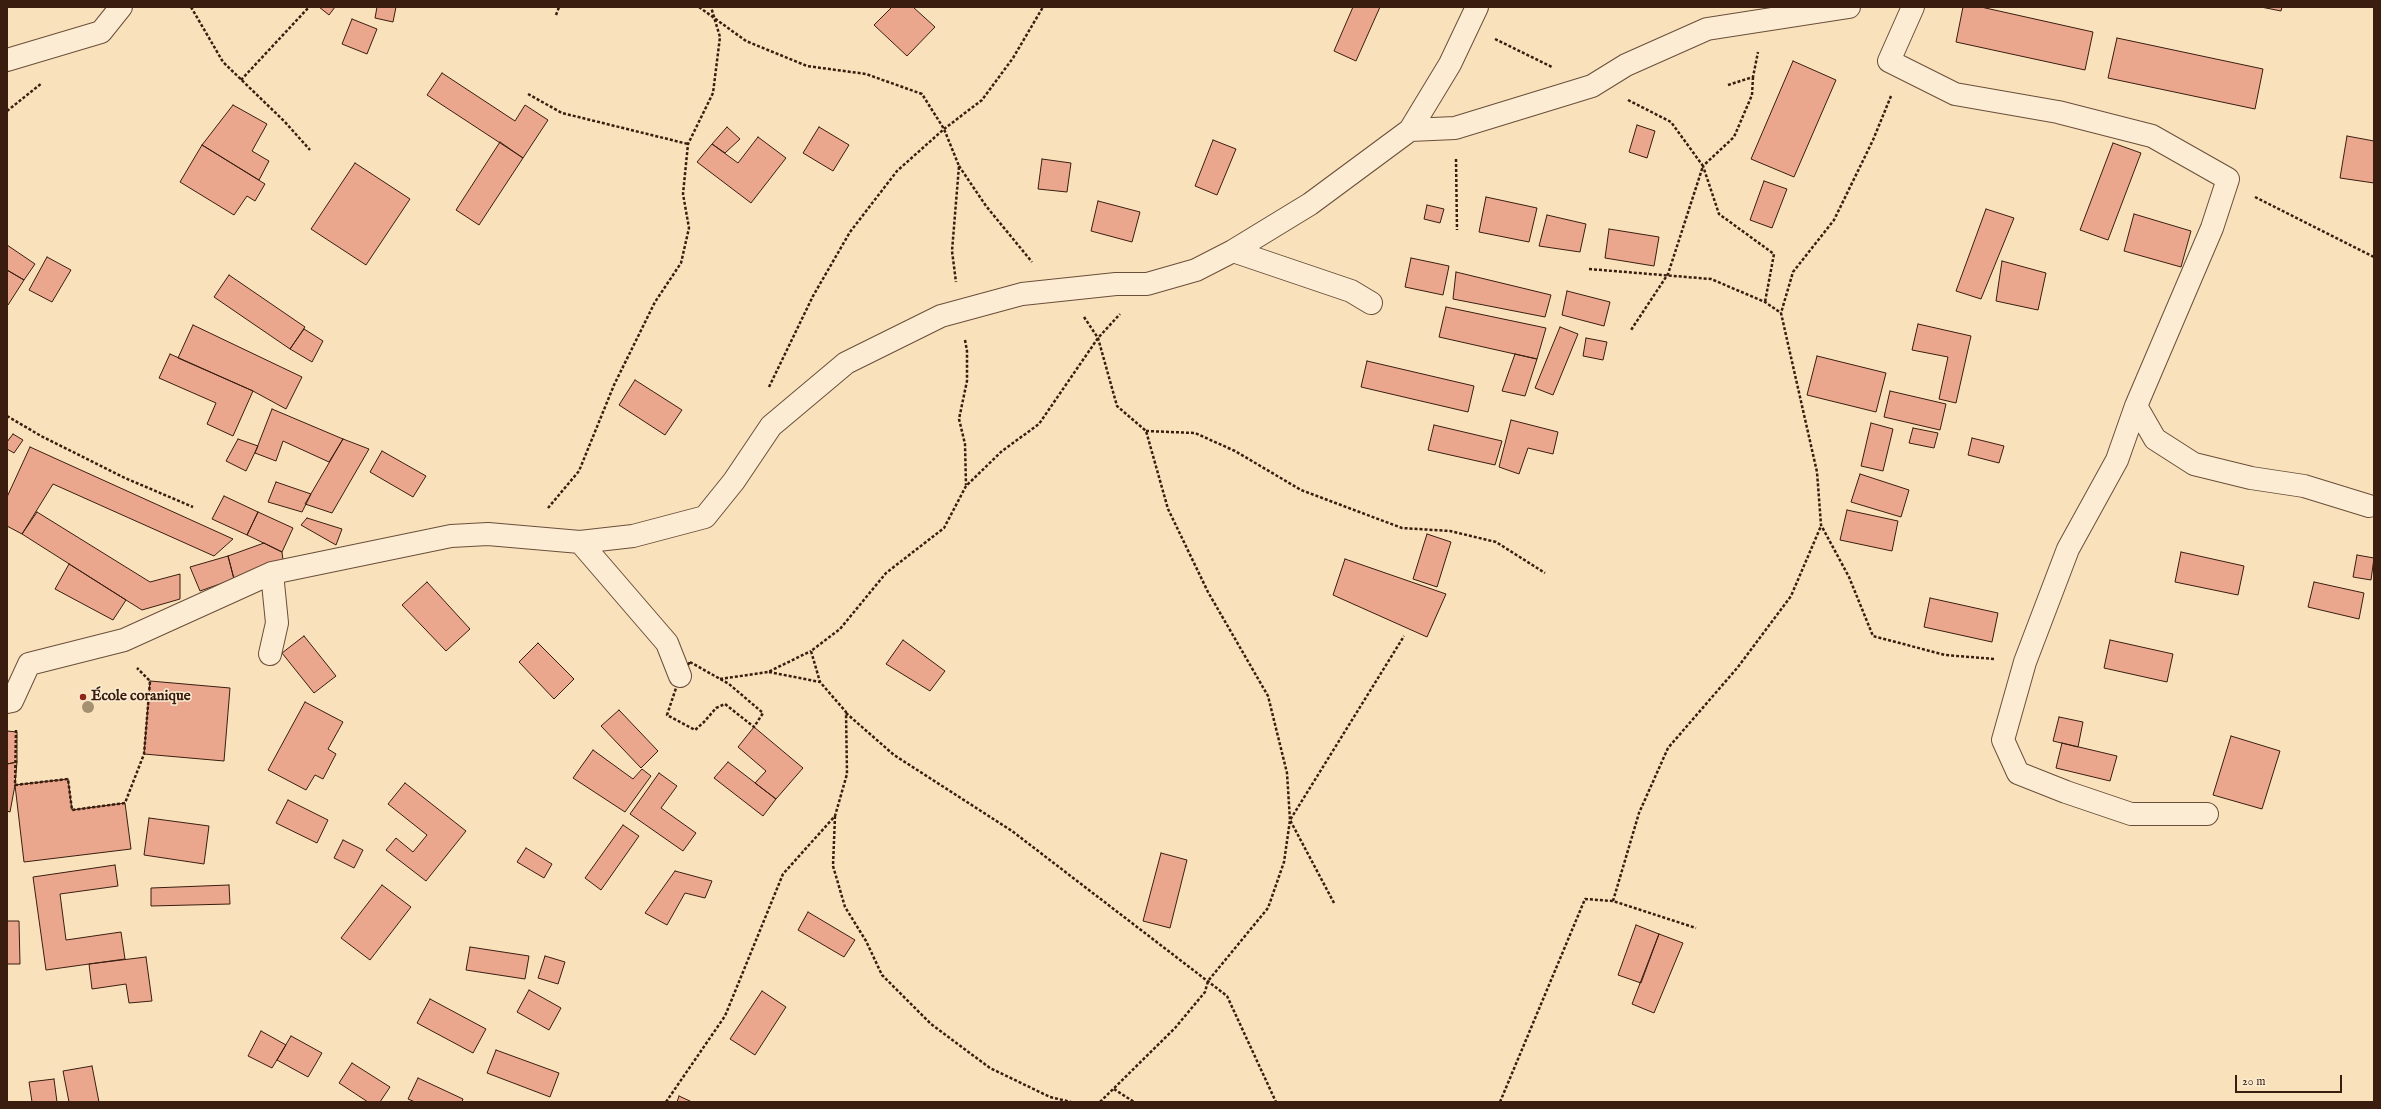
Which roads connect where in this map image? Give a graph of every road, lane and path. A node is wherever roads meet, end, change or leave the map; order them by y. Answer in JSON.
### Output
{"nodes":[{"id":1,"x":121,"y":7,"type":"edge"},
{"id":2,"x":191,"y":7,"type":"edge"},
{"id":3,"x":309,"y":7,"type":"edge"},
{"id":4,"x":559,"y":7,"type":"edge"},
{"id":5,"x":699,"y":7,"type":"edge"},
{"id":6,"x":711,"y":7,"type":"edge"},
{"id":7,"x":1043,"y":7,"type":"edge"},
{"id":8,"x":1849,"y":7,"type":"edge"},
{"id":9,"x":1913,"y":7,"type":"edge"},
{"id":10,"x":556,"y":15,"type":"dead end"},
{"id":11,"x":1472,"y":17,"type":"edge"},
{"id":12,"x":714,"y":19,"type":"junction"},
{"id":13,"x":7,"y":60,"type":"edge"},
{"id":14,"x":1889,"y":61,"type":"junction"},
{"id":15,"x":1753,"y":77,"type":"dead end"},
{"id":16,"x":241,"y":80,"type":"junction"},
{"id":17,"x":1592,"y":86,"type":"junction"},
{"id":18,"x":528,"y":94,"type":"dead end"},
{"id":19,"x":944,"y":128,"type":"junction"},
{"id":20,"x":1410,"y":130,"type":"junction"},
{"id":21,"x":688,"y":144,"type":"junction"},
{"id":22,"x":310,"y":150,"type":"dead end"},
{"id":23,"x":959,"y":166,"type":"junction"},
{"id":24,"x":1703,"y":166,"type":"junction"},
{"id":25,"x":2228,"y":179,"type":"junction"},
{"id":26,"x":1233,"y":251,"type":"junction"},
{"id":27,"x":2374,"y":257,"type":"edge"},
{"id":28,"x":1589,"y":269,"type":"dead end"},
{"id":29,"x":1668,"y":274,"type":"junction"},
{"id":30,"x":1147,"y":284,"type":"junction"},
{"id":31,"x":1067,"y":290,"type":"junction"},
{"id":32,"x":1765,"y":302,"type":"junction"},
{"id":33,"x":1372,"y":303,"type":"dead end"},
{"id":34,"x":959,"y":311,"type":"junction"},
{"id":35,"x":1781,"y":313,"type":"junction"},
{"id":36,"x":1631,"y":330,"type":"dead end"},
{"id":37,"x":1098,"y":338,"type":"junction"},
{"id":38,"x":2136,"y":406,"type":"junction"},
{"id":39,"x":7,"y":416,"type":"edge"},
{"id":40,"x":771,"y":426,"type":"junction"},
{"id":41,"x":1146,"y":431,"type":"junction"},
{"id":42,"x":966,"y":486,"type":"junction"},
{"id":43,"x":2369,"y":506,"type":"dead end"},
{"id":44,"x":193,"y":507,"type":"dead end"},
{"id":45,"x":1821,"y":525,"type":"junction"},
{"id":46,"x":524,"y":537,"type":"junction"},
{"id":47,"x":580,"y":542,"type":"junction"},
{"id":48,"x":272,"y":573,"type":"junction"},
{"id":49,"x":1545,"y":573,"type":"dead end"},
{"id":50,"x":1404,"y":636,"type":"dead end"},
{"id":51,"x":113,"y":643,"type":"junction"},
{"id":52,"x":811,"y":651,"type":"junction"},
{"id":53,"x":270,"y":654,"type":"dead end"},
{"id":54,"x":2025,"y":662,"type":"junction"},
{"id":55,"x":768,"y":672,"type":"junction"},
{"id":56,"x":680,"y":676,"type":"junction"},
{"id":57,"x":719,"y":679,"type":"junction"},
{"id":58,"x":820,"y":682,"type":"junction"},
{"id":59,"x":10,"y":701,"type":"edge"},
{"id":60,"x":846,"y":712,"type":"junction"},
{"id":61,"x":2207,"y":814,"type":"dead end"},
{"id":62,"x":835,"y":816,"type":"junction"},
{"id":63,"x":1290,"y":820,"type":"junction"},
{"id":64,"x":1613,"y":901,"type":"junction"},
{"id":65,"x":1334,"y":903,"type":"dead end"},
{"id":66,"x":1696,"y":928,"type":"dead end"},
{"id":67,"x":1208,"y":981,"type":"junction"},
{"id":68,"x":1114,"y":1089,"type":"junction"},
{"id":69,"x":666,"y":1102,"type":"edge"},
{"id":70,"x":1071,"y":1102,"type":"edge"},
{"id":71,"x":1100,"y":1102,"type":"edge"},
{"id":72,"x":1134,"y":1102,"type":"edge"},
{"id":73,"x":1276,"y":1102,"type":"edge"},
{"id":74,"x":1500,"y":1102,"type":"edge"}],
"edges":[{"from":1,"to":13,"type":"street"},
{"from":2,"to":16,"type":"path"},
{"from":3,"to":16,"type":"path"},
{"from":4,"to":10,"type":"path"},
{"from":5,"to":12,"type":"path"},
{"from":6,"to":12,"type":"path"},
{"from":7,"to":19,"type":"path"},
{"from":8,"to":17,"type":"street"},
{"from":9,"to":14,"type":"street"},
{"from":11,"to":17,"type":"path"},
{"from":11,"to":20,"type":"street"},
{"from":12,"to":19,"type":"path"},
{"from":12,"to":21,"type":"path"},
{"from":14,"to":25,"type":"street"},
{"from":14,"to":35,"type":"path"},
{"from":15,"to":24,"type":"path"},
{"from":16,"to":22,"type":"path"},
{"from":17,"to":20,"type":"street"},
{"from":17,"to":24,"type":"path"},
{"from":18,"to":21,"type":"path"},
{"from":19,"to":23,"type":"path"},
{"from":19,"to":40,"type":"path"},
{"from":20,"to":26,"type":"street"},
{"from":21,"to":46,"type":"path"},
{"from":23,"to":31,"type":"path"},
{"from":23,"to":34,"type":"path"},
{"from":24,"to":29,"type":"path"},
{"from":24,"to":32,"type":"path"},
{"from":25,"to":27,"type":"path"},
{"from":25,"to":38,"type":"street"},
{"from":26,"to":30,"type":"street"},
{"from":26,"to":33,"type":"street"},
{"from":28,"to":29,"type":"path"},
{"from":29,"to":32,"type":"path"},
{"from":29,"to":36,"type":"path"},
{"from":30,"to":31,"type":"street"},
{"from":30,"to":37,"type":"path"},
{"from":31,"to":34,"type":"street"},
{"from":31,"to":37,"type":"path"},
{"from":32,"to":35,"type":"path"},
{"from":34,"to":40,"type":"street"},
{"from":34,"to":42,"type":"path"},
{"from":35,"to":45,"type":"path"},
{"from":37,"to":41,"type":"path"},
{"from":37,"to":42,"type":"path"},
{"from":38,"to":43,"type":"street"},
{"from":38,"to":54,"type":"street"},
{"from":39,"to":44,"type":"path"},
{"from":40,"to":47,"type":"street"},
{"from":41,"to":49,"type":"path"},
{"from":41,"to":63,"type":"path"},
{"from":42,"to":52,"type":"path"},
{"from":45,"to":54,"type":"path"},
{"from":45,"to":64,"type":"path"},
{"from":46,"to":47,"type":"street"},
{"from":46,"to":48,"type":"street"},
{"from":47,"to":56,"type":"street"},
{"from":48,"to":51,"type":"street"},
{"from":48,"to":53,"type":"street"},
{"from":50,"to":63,"type":"path"},
{"from":51,"to":59,"type":"street"},
{"from":51,"to":59,"type":"path"},
{"from":52,"to":55,"type":"path"},
{"from":52,"to":58,"type":"path"},
{"from":54,"to":61,"type":"street"},
{"from":55,"to":57,"type":"path"},
{"from":55,"to":58,"type":"path"},
{"from":56,"to":57,"type":"path"},
{"from":56,"to":57,"type":"path"},
{"from":58,"to":60,"type":"path"},
{"from":60,"to":62,"type":"path"},
{"from":60,"to":67,"type":"path"},
{"from":62,"to":69,"type":"path"},
{"from":62,"to":70,"type":"path"},
{"from":63,"to":65,"type":"path"},
{"from":63,"to":67,"type":"path"},
{"from":64,"to":66,"type":"path"},
{"from":64,"to":74,"type":"path"},
{"from":67,"to":68,"type":"path"},
{"from":67,"to":73,"type":"path"},
{"from":68,"to":71,"type":"path"},
{"from":68,"to":72,"type":"path"}]}
